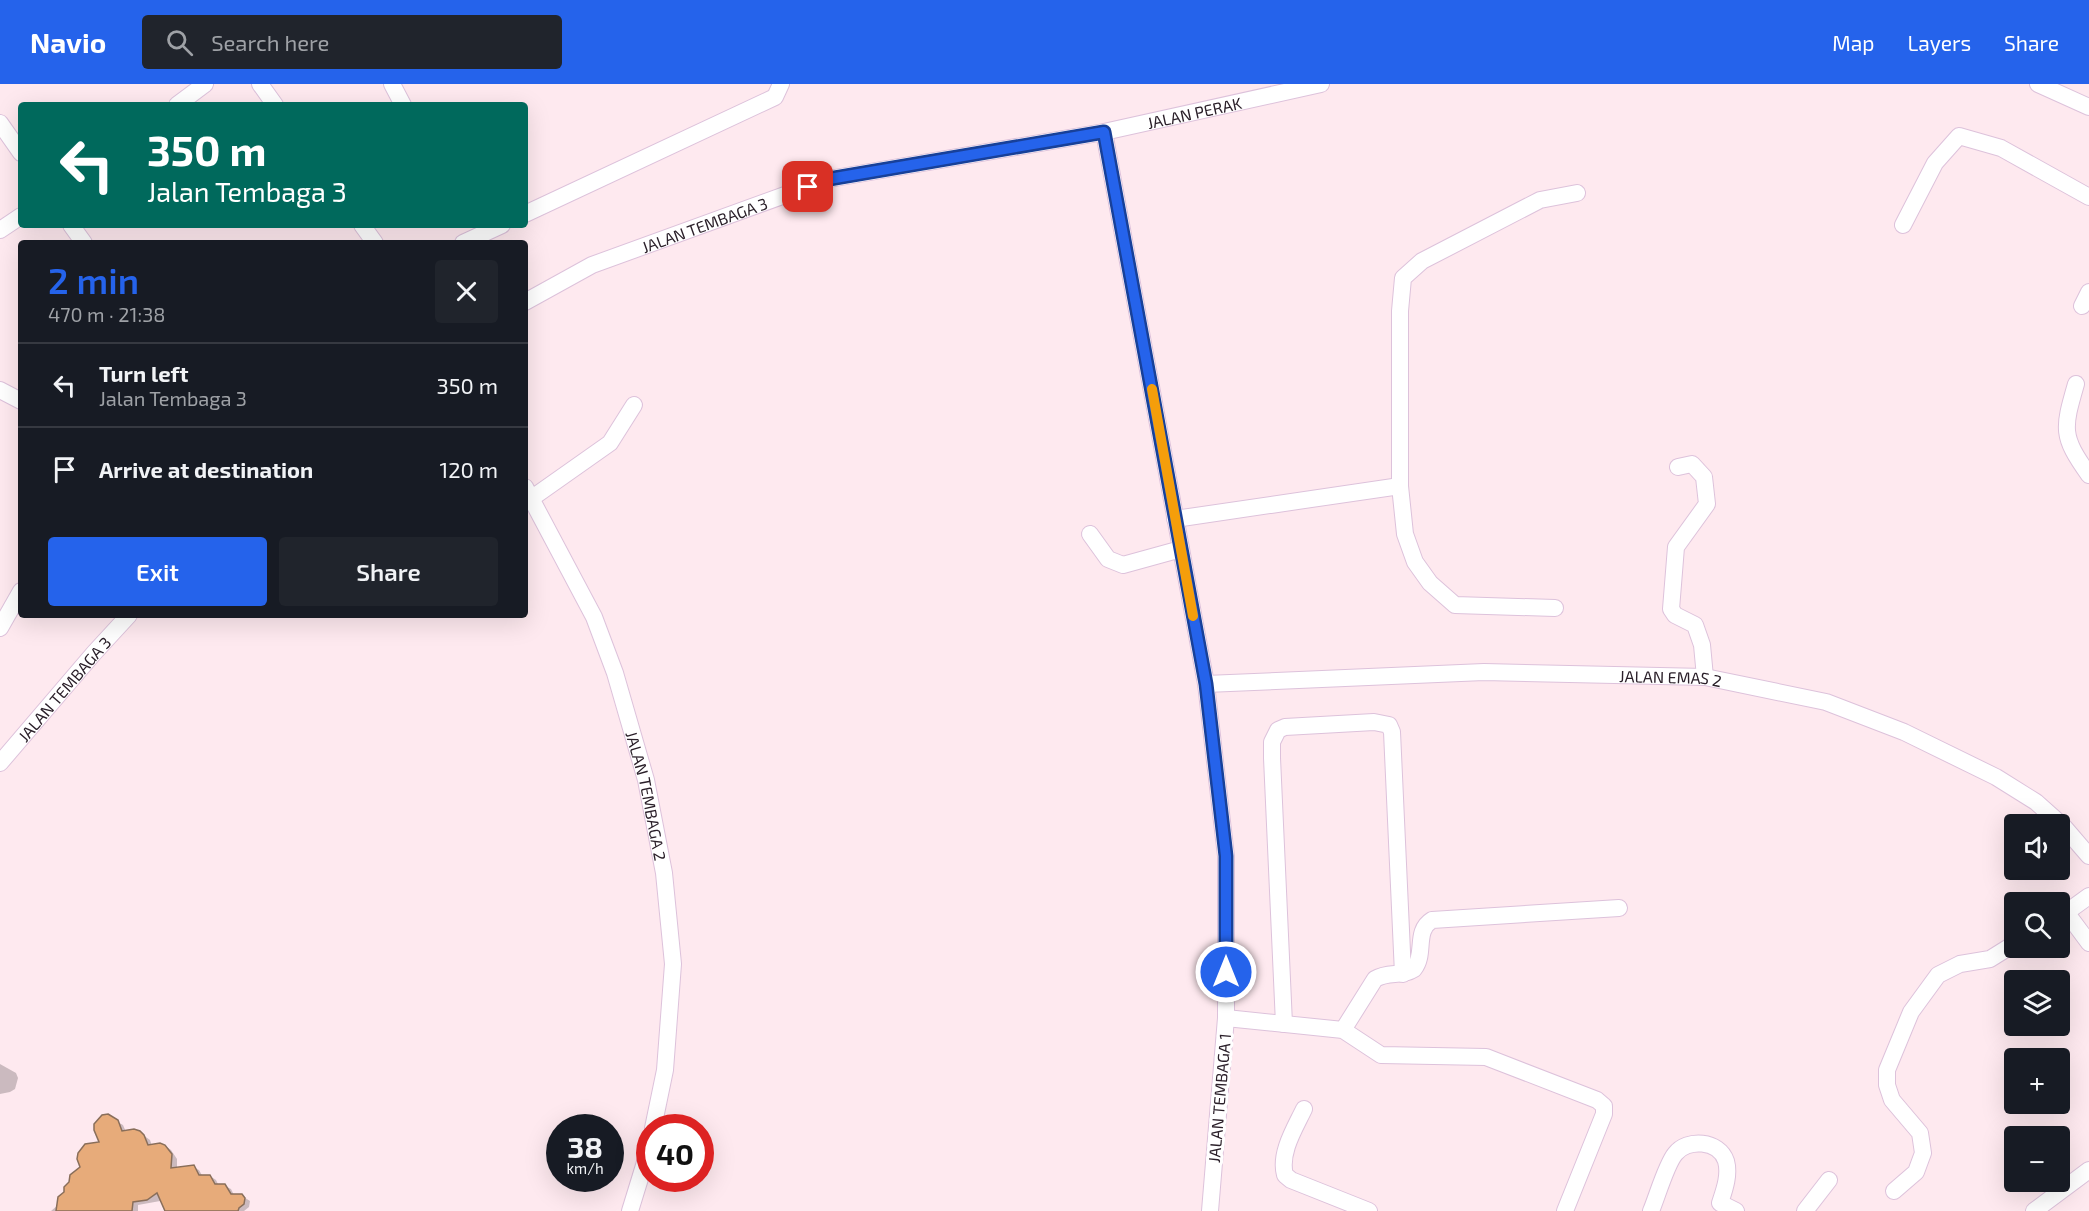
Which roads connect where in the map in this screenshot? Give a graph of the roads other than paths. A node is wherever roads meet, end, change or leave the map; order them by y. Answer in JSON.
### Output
{"nodes":[{"id":1,"x":206,"y":84,"type":"edge"},
{"id":2,"x":260,"y":84,"type":"edge"},
{"id":3,"x":392,"y":84,"type":"edge"},
{"id":4,"x":781,"y":84,"type":"edge"},
{"id":5,"x":1321,"y":84,"type":"edge"},
{"id":6,"x":2038,"y":84,"type":"edge"},
{"id":7,"x":181,"y":102,"type":"edge"},
{"id":8,"x":273,"y":102,"type":"edge"},
{"id":9,"x":401,"y":102,"type":"edge"},
{"id":10,"x":2089,"y":107,"type":"edge"},
{"id":11,"x":0,"y":123,"type":"edge"},
{"id":12,"x":1104,"y":132,"type":"junction"},
{"id":13,"x":18,"y":149,"type":"edge"},
{"id":14,"x":1577,"y":193,"type":"dead end"},
{"id":15,"x":2089,"y":197,"type":"edge"},
{"id":16,"x":528,"y":213,"type":"edge"},
{"id":17,"x":18,"y":218,"type":"edge"},
{"id":18,"x":1903,"y":225,"type":"dead end"},
{"id":19,"x":492,"y":228,"type":"edge"},
{"id":20,"x":0,"y":230,"type":"edge"},
{"id":21,"x":467,"y":236,"type":"edge"},
{"id":22,"x":528,"y":300,"type":"edge"},
{"id":23,"x":2076,"y":384,"type":"dead end"},
{"id":24,"x":0,"y":390,"type":"edge"},
{"id":25,"x":18,"y":399,"type":"edge"},
{"id":26,"x":633,"y":405,"type":"dead end"},
{"id":27,"x":1678,"y":467,"type":"dead end"},
{"id":28,"x":2089,"y":476,"type":"edge"},
{"id":29,"x":1400,"y":486,"type":"junction"},
{"id":30,"x":528,"y":492,"type":"edge"},
{"id":31,"x":1175,"y":519,"type":"junction"},
{"id":32,"x":1090,"y":534,"type":"dead end"},
{"id":33,"x":1181,"y":549,"type":"junction"},
{"id":34,"x":18,"y":596,"type":"edge"},
{"id":35,"x":1555,"y":608,"type":"dead end"},
{"id":36,"x":126,"y":618,"type":"edge"},
{"id":37,"x":0,"y":628,"type":"edge"},
{"id":38,"x":1705,"y":677,"type":"junction"},
{"id":39,"x":1206,"y":684,"type":"junction"},
{"id":40,"x":0,"y":764,"type":"edge"},
{"id":41,"x":2089,"y":856,"type":"edge"},
{"id":42,"x":2089,"y":897,"type":"edge"},
{"id":43,"x":1619,"y":908,"type":"dead end"},
{"id":44,"x":2070,"y":909,"type":"edge"},
{"id":45,"x":2070,"y":922,"type":"edge"},
{"id":46,"x":2089,"y":943,"type":"edge"},
{"id":47,"x":2004,"y":950,"type":"edge"},
{"id":48,"x":1403,"y":974,"type":"junction"},
{"id":49,"x":1226,"y":1018,"type":"junction"},
{"id":50,"x":1284,"y":1024,"type":"junction"},
{"id":51,"x":1343,"y":1030,"type":"junction"},
{"id":52,"x":1304,"y":1109,"type":"dead end"},
{"id":53,"x":656,"y":1114,"type":"edge"},
{"id":54,"x":2089,"y":1170,"type":"edge"},
{"id":55,"x":1829,"y":1180,"type":"dead end"},
{"id":56,"x":1893,"y":1191,"type":"dead end"},
{"id":57,"x":636,"y":1192,"type":"edge"},
{"id":58,"x":1719,"y":1207,"type":"edge"},
{"id":59,"x":630,"y":1211,"type":"edge"},
{"id":60,"x":1210,"y":1211,"type":"edge"},
{"id":61,"x":1369,"y":1211,"type":"edge"},
{"id":62,"x":1565,"y":1211,"type":"edge"},
{"id":63,"x":1651,"y":1211,"type":"edge"},
{"id":64,"x":1736,"y":1211,"type":"edge"},
{"id":65,"x":1805,"y":1211,"type":"edge"},
{"id":66,"x":2034,"y":1211,"type":"edge"}],
"edges":[{"from":1,"to":7,"type":"street"},
{"from":2,"to":8,"type":"street"},
{"from":3,"to":9,"type":"street"},
{"from":4,"to":16,"type":"street"},
{"from":5,"to":12,"type":"street","name":"JALAN PERAK"},
{"from":6,"to":10,"type":"street"},
{"from":11,"to":13,"type":"street"},
{"from":12,"to":22,"type":"street","name":"JALAN TEMBAGA 3"},
{"from":12,"to":31,"type":"street","name":"JALAN TEMBAGA 1"},
{"from":14,"to":29,"type":"street"},
{"from":15,"to":18,"type":"street"},
{"from":17,"to":20,"type":"street"},
{"from":19,"to":21,"type":"street"},
{"from":23,"to":28,"type":"street"},
{"from":24,"to":25,"type":"street"},
{"from":26,"to":30,"type":"street"},
{"from":27,"to":38,"type":"street"},
{"from":29,"to":31,"type":"street"},
{"from":29,"to":35,"type":"street"},
{"from":30,"to":53,"type":"street","name":"JALAN TEMBAGA 2"},
{"from":31,"to":33,"type":"street","name":"JALAN TEMBAGA 1"},
{"from":32,"to":33,"type":"street"},
{"from":33,"to":39,"type":"street","name":"JALAN TEMBAGA 1"},
{"from":34,"to":37,"type":"street"},
{"from":36,"to":40,"type":"street","name":"JALAN TEMBAGA 3"},
{"from":38,"to":39,"type":"street","name":"JALAN EMAS 2"},
{"from":38,"to":41,"type":"street","name":"JALAN EMAS 2"},
{"from":39,"to":49,"type":"street","name":"JALAN TEMBAGA 1"},
{"from":42,"to":44,"type":"street"},
{"from":43,"to":48,"type":"street"},
{"from":45,"to":46,"type":"street"},
{"from":47,"to":56,"type":"street"},
{"from":48,"to":50,"type":"street"},
{"from":48,"to":51,"type":"street"},
{"from":49,"to":50,"type":"street"},
{"from":49,"to":60,"type":"street","name":"JALAN TEMBAGA 1"},
{"from":50,"to":51,"type":"street"},
{"from":51,"to":62,"type":"street"},
{"from":52,"to":61,"type":"street"},
{"from":54,"to":66,"type":"street"},
{"from":55,"to":65,"type":"street"},
{"from":57,"to":59,"type":"street"},
{"from":58,"to":63,"type":"street"},
{"from":58,"to":64,"type":"street"}]}
